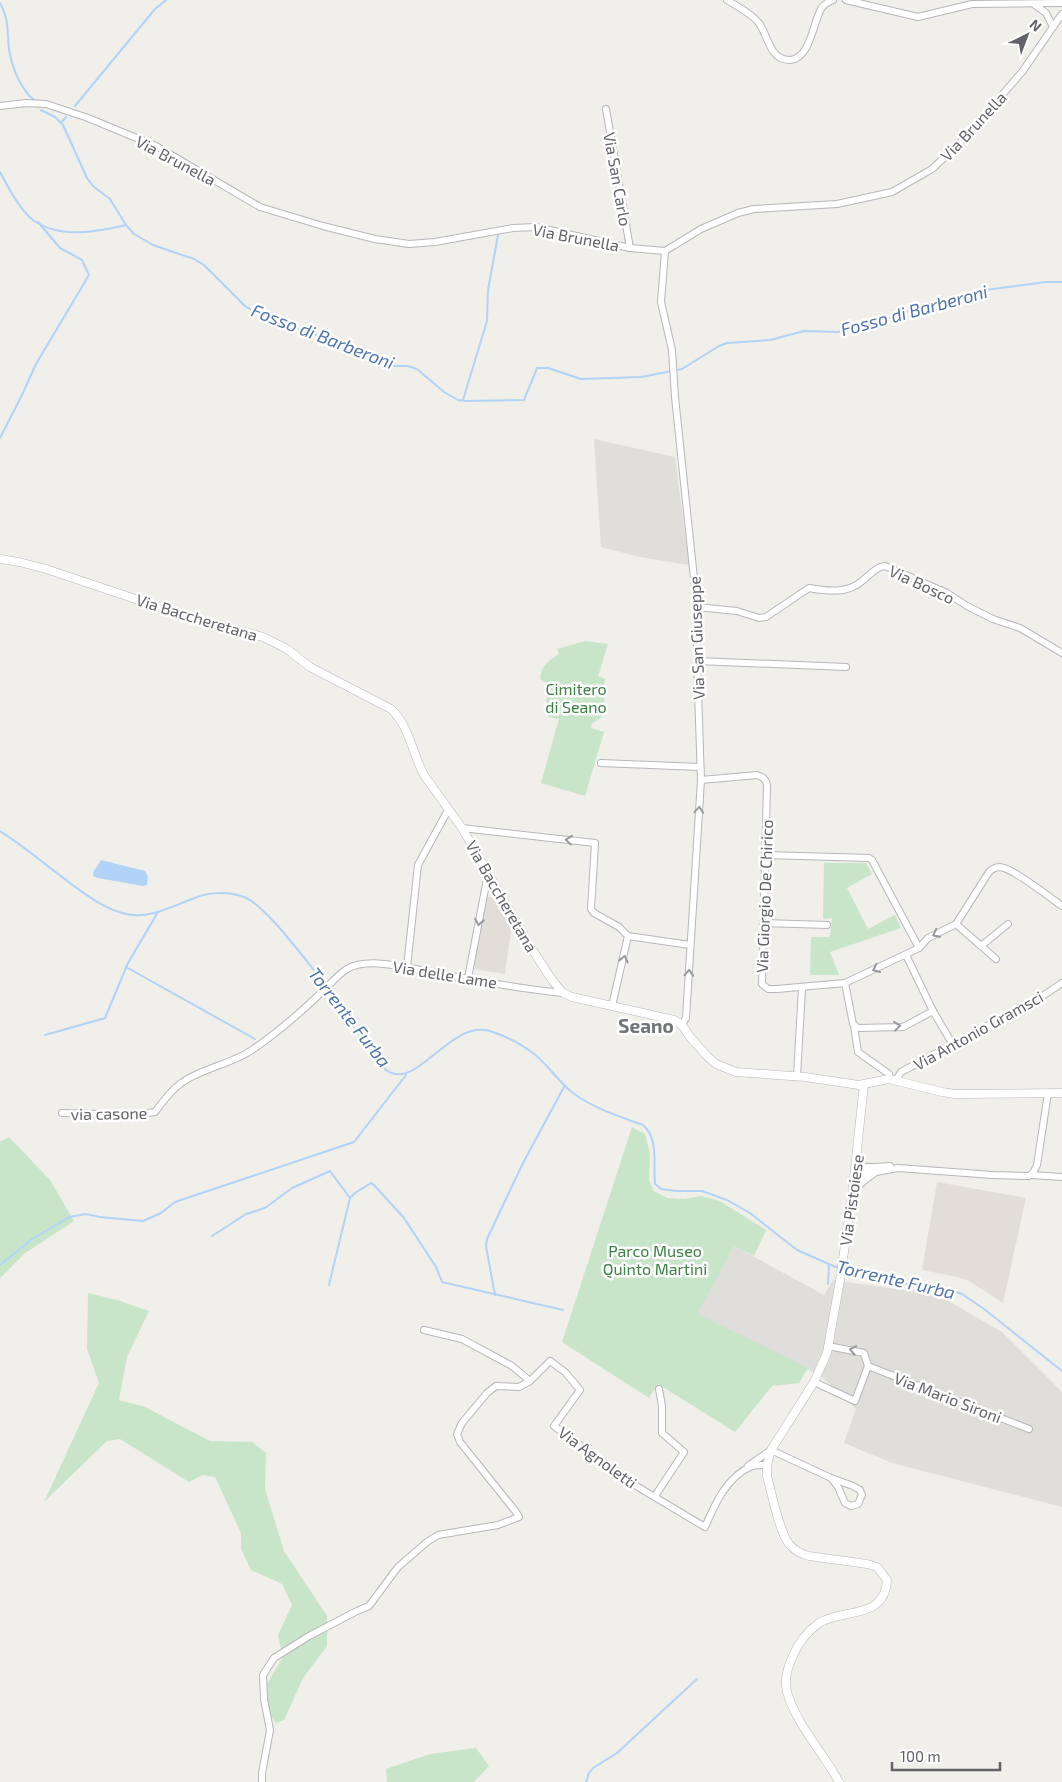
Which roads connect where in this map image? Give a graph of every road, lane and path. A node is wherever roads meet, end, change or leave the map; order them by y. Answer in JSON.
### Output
{"nodes":[{"id":1,"x":728,"y":0,"type":"edge"},
{"id":2,"x":833,"y":0,"type":"edge"},
{"id":3,"x":846,"y":0,"type":"edge"},
{"id":4,"x":1061,"y":3,"type":"edge"},
{"id":5,"x":1034,"y":4,"type":"junction"},
{"id":6,"x":1062,"y":14,"type":"edge"},
{"id":7,"x":1053,"y":27,"type":"junction"},
{"id":8,"x":0,"y":106,"type":"edge"},
{"id":9,"x":606,"y":110,"type":"dead end"},
{"id":10,"x":630,"y":248,"type":"junction"},
{"id":11,"x":665,"y":251,"type":"junction"},
{"id":12,"x":0,"y":560,"type":"edge"},
{"id":13,"x":697,"y":607,"type":"junction"},
{"id":14,"x":1062,"y":653,"type":"edge"},
{"id":15,"x":697,"y":661,"type":"junction"},
{"id":16,"x":846,"y":667,"type":"dead end"},
{"id":17,"x":601,"y":763,"type":"dead end"},
{"id":18,"x":700,"y":767,"type":"junction"},
{"id":19,"x":701,"y":780,"type":"junction"},
{"id":20,"x":448,"y":810,"type":"junction"},
{"id":21,"x":462,"y":828,"type":"junction"},
{"id":22,"x":765,"y":855,"type":"junction"},
{"id":23,"x":488,"y":874,"type":"junction"},
{"id":24,"x":1062,"y":906,"type":"edge"},
{"id":25,"x":763,"y":923,"type":"junction"},
{"id":26,"x":956,"y":924,"type":"junction"},
{"id":27,"x":1008,"y":924,"type":"dead end"},
{"id":28,"x":828,"y":925,"type":"dead end"},
{"id":29,"x":628,"y":936,"type":"junction"},
{"id":30,"x":690,"y":946,"type":"junction"},
{"id":31,"x":981,"y":946,"type":"junction"},
{"id":32,"x":919,"y":948,"type":"junction"},
{"id":33,"x":906,"y":954,"type":"junction"},
{"id":34,"x":996,"y":959,"type":"dead end"},
{"id":35,"x":407,"y":966,"type":"junction"},
{"id":36,"x":468,"y":978,"type":"junction"},
{"id":37,"x":845,"y":983,"type":"junction"},
{"id":38,"x":1062,"y":983,"type":"edge"},
{"id":39,"x":802,"y":988,"type":"junction"},
{"id":40,"x":564,"y":993,"type":"junction"},
{"id":41,"x":612,"y":1006,"type":"junction"},
{"id":42,"x":933,"y":1011,"type":"junction"},
{"id":43,"x":683,"y":1023,"type":"junction"},
{"id":44,"x":856,"y":1027,"type":"junction"},
{"id":45,"x":953,"y":1045,"type":"junction"},
{"id":46,"x":797,"y":1076,"type":"junction"},
{"id":47,"x":893,"y":1080,"type":"junction"},
{"id":48,"x":864,"y":1084,"type":"junction"},
{"id":49,"x":1048,"y":1093,"type":"junction"},
{"id":50,"x":1062,"y":1093,"type":"edge"},
{"id":51,"x":156,"y":1112,"type":"joint"},
{"id":52,"x":62,"y":1113,"type":"dead end"},
{"id":53,"x":857,"y":1163,"type":"junction"},
{"id":54,"x":875,"y":1167,"type":"junction"},
{"id":55,"x":898,"y":1168,"type":"junction"},
{"id":56,"x":1033,"y":1172,"type":"junction"},
{"id":57,"x":1062,"y":1177,"type":"edge"},
{"id":58,"x":854,"y":1181,"type":"junction"},
{"id":59,"x":853,"y":1191,"type":"junction"},
{"id":60,"x":424,"y":1330,"type":"dead end"},
{"id":61,"x":828,"y":1346,"type":"junction"},
{"id":62,"x":868,"y":1366,"type":"junction"},
{"id":63,"x":530,"y":1380,"type":"junction"},
{"id":64,"x":814,"y":1382,"type":"junction"},
{"id":65,"x":660,"y":1388,"type":"dead end"},
{"id":66,"x":1029,"y":1430,"type":"dead end"},
{"id":67,"x":771,"y":1450,"type":"junction"},
{"id":68,"x":767,"y":1464,"type":"junction"},
{"id":69,"x":742,"y":1472,"type":"junction"},
{"id":70,"x":831,"y":1478,"type":"junction"},
{"id":71,"x":655,"y":1496,"type":"junction"},
{"id":72,"x":262,"y":1782,"type":"edge"},
{"id":73,"x":839,"y":1782,"type":"edge"}],
"edges":[{"from":1,"to":2,"type":"street"},
{"from":3,"to":5,"type":"street"},
{"from":4,"to":5,"type":"street"},
{"from":5,"to":7,"type":"street"},
{"from":6,"to":7,"type":"street","name":"Via Brunella"},
{"from":7,"to":11,"type":"street","name":"Via Brunella"},
{"from":8,"to":10,"type":"street","name":"Via Brunella"},
{"from":9,"to":10,"type":"street","name":"Via San Carlo"},
{"from":10,"to":11,"type":"street","name":"Via Brunella"},
{"from":11,"to":13,"type":"street","name":"Via San Giuseppe"},
{"from":12,"to":20,"type":"street","name":"Via Baccheretana"},
{"from":13,"to":14,"type":"street","name":"Via Bosco"},
{"from":13,"to":15,"type":"street","name":"Via San Giuseppe"},
{"from":15,"to":16,"type":"street"},
{"from":15,"to":18,"type":"street","name":"Via San Giuseppe"},
{"from":17,"to":18,"type":"street"},
{"from":18,"to":19,"type":"street","name":"Via San Giuseppe"},
{"from":19,"to":22,"type":"street","name":"Via Giorgio De Chirico"},
{"from":30,"to":19,"type":"street","name":"Via San Giuseppe","one_way":true},
{"from":20,"to":21,"type":"street","name":"Via Baccheretana"},
{"from":20,"to":35,"type":"street"},
{"from":21,"to":23,"type":"street","name":"Via Baccheretana"},
{"from":29,"to":21,"type":"street","one_way":true},
{"from":22,"to":25,"type":"street","name":"Via Giorgio De Chirico"},
{"from":22,"to":32,"type":"street"},
{"from":23,"to":36,"type":"street","one_way":true},
{"from":23,"to":40,"type":"street","name":"Via Baccheretana"},
{"from":24,"to":26,"type":"street"},
{"from":25,"to":28,"type":"street"},
{"from":25,"to":39,"type":"street","name":"Via Giorgio De Chirico"},
{"from":26,"to":31,"type":"street"},
{"from":26,"to":32,"type":"street","name":"Via Giorgio De Chirico","one_way":true},
{"from":27,"to":31,"type":"street"},
{"from":29,"to":30,"type":"street"},
{"from":41,"to":29,"type":"street","one_way":true},
{"from":43,"to":30,"type":"street","name":"Via San Giuseppe","one_way":true},
{"from":31,"to":34,"type":"street"},
{"from":32,"to":33,"type":"street","name":"Via Giorgio De Chirico"},
{"from":33,"to":37,"type":"street","name":"Via Giorgio De Chirico","one_way":true},
{"from":33,"to":42,"type":"street"},
{"from":35,"to":36,"type":"street","name":"Via delle Lame"},
{"from":35,"to":51,"type":"street","name":"Via delle Lame"},
{"from":36,"to":40,"type":"street","name":"Via delle Lame"},
{"from":37,"to":39,"type":"street","name":"Via Giorgio De Chirico"},
{"from":37,"to":44,"type":"street"},
{"from":38,"to":45,"type":"street","name":"Via Antonio Gramsci"},
{"from":39,"to":46,"type":"street"},
{"from":40,"to":41,"type":"street"},
{"from":41,"to":43,"type":"street"},
{"from":44,"to":42,"type":"street","one_way":true},
{"from":42,"to":45,"type":"street"},
{"from":43,"to":46,"type":"street"},
{"from":44,"to":47,"type":"street"},
{"from":45,"to":47,"type":"street","name":"Via Antonio Gramsci"},
{"from":46,"to":48,"type":"street"},
{"from":47,"to":48,"type":"street"},
{"from":47,"to":49,"type":"street"},
{"from":48,"to":53,"type":"street","name":"Via Pistoiese"},
{"from":49,"to":50,"type":"street"},
{"from":49,"to":56,"type":"street"},
{"from":51,"to":52,"type":"street","name":"via casone"},
{"from":53,"to":54,"type":"street"},
{"from":53,"to":58,"type":"street","name":"Via Pistoiese"},
{"from":54,"to":55,"type":"street"},
{"from":54,"to":58,"type":"street"},
{"from":55,"to":56,"type":"street"},
{"from":55,"to":59,"type":"street"},
{"from":56,"to":57,"type":"street"},
{"from":58,"to":59,"type":"street","name":"Via Pistoiese"},
{"from":59,"to":61,"type":"street","name":"Via Pistoiese"},
{"from":60,"to":63,"type":"street"},
{"from":62,"to":61,"type":"street","name":"Via Mario Sironi","one_way":true},
{"from":61,"to":64,"type":"street","name":"Via Pistoiese"},
{"from":62,"to":64,"type":"street"},
{"from":62,"to":66,"type":"street","name":"Via Mario Sironi"},
{"from":63,"to":71,"type":"street","name":"Via Agnoletti"},
{"from":63,"to":72,"type":"street"},
{"from":64,"to":67,"type":"street","name":"Via Pistoiese"},
{"from":65,"to":71,"type":"street"},
{"from":67,"to":68,"type":"street","name":"Via Pistoiese"},
{"from":67,"to":69,"type":"street","name":"Via Agnoletti"},
{"from":67,"to":70,"type":"street"},
{"from":68,"to":69,"type":"street","name":"Via Agnoletti"},
{"from":68,"to":73,"type":"street","name":"Via Pistoiese"},
{"from":69,"to":71,"type":"street","name":"Via Agnoletti"},
{"from":70,"to":70,"type":"street"}]}
